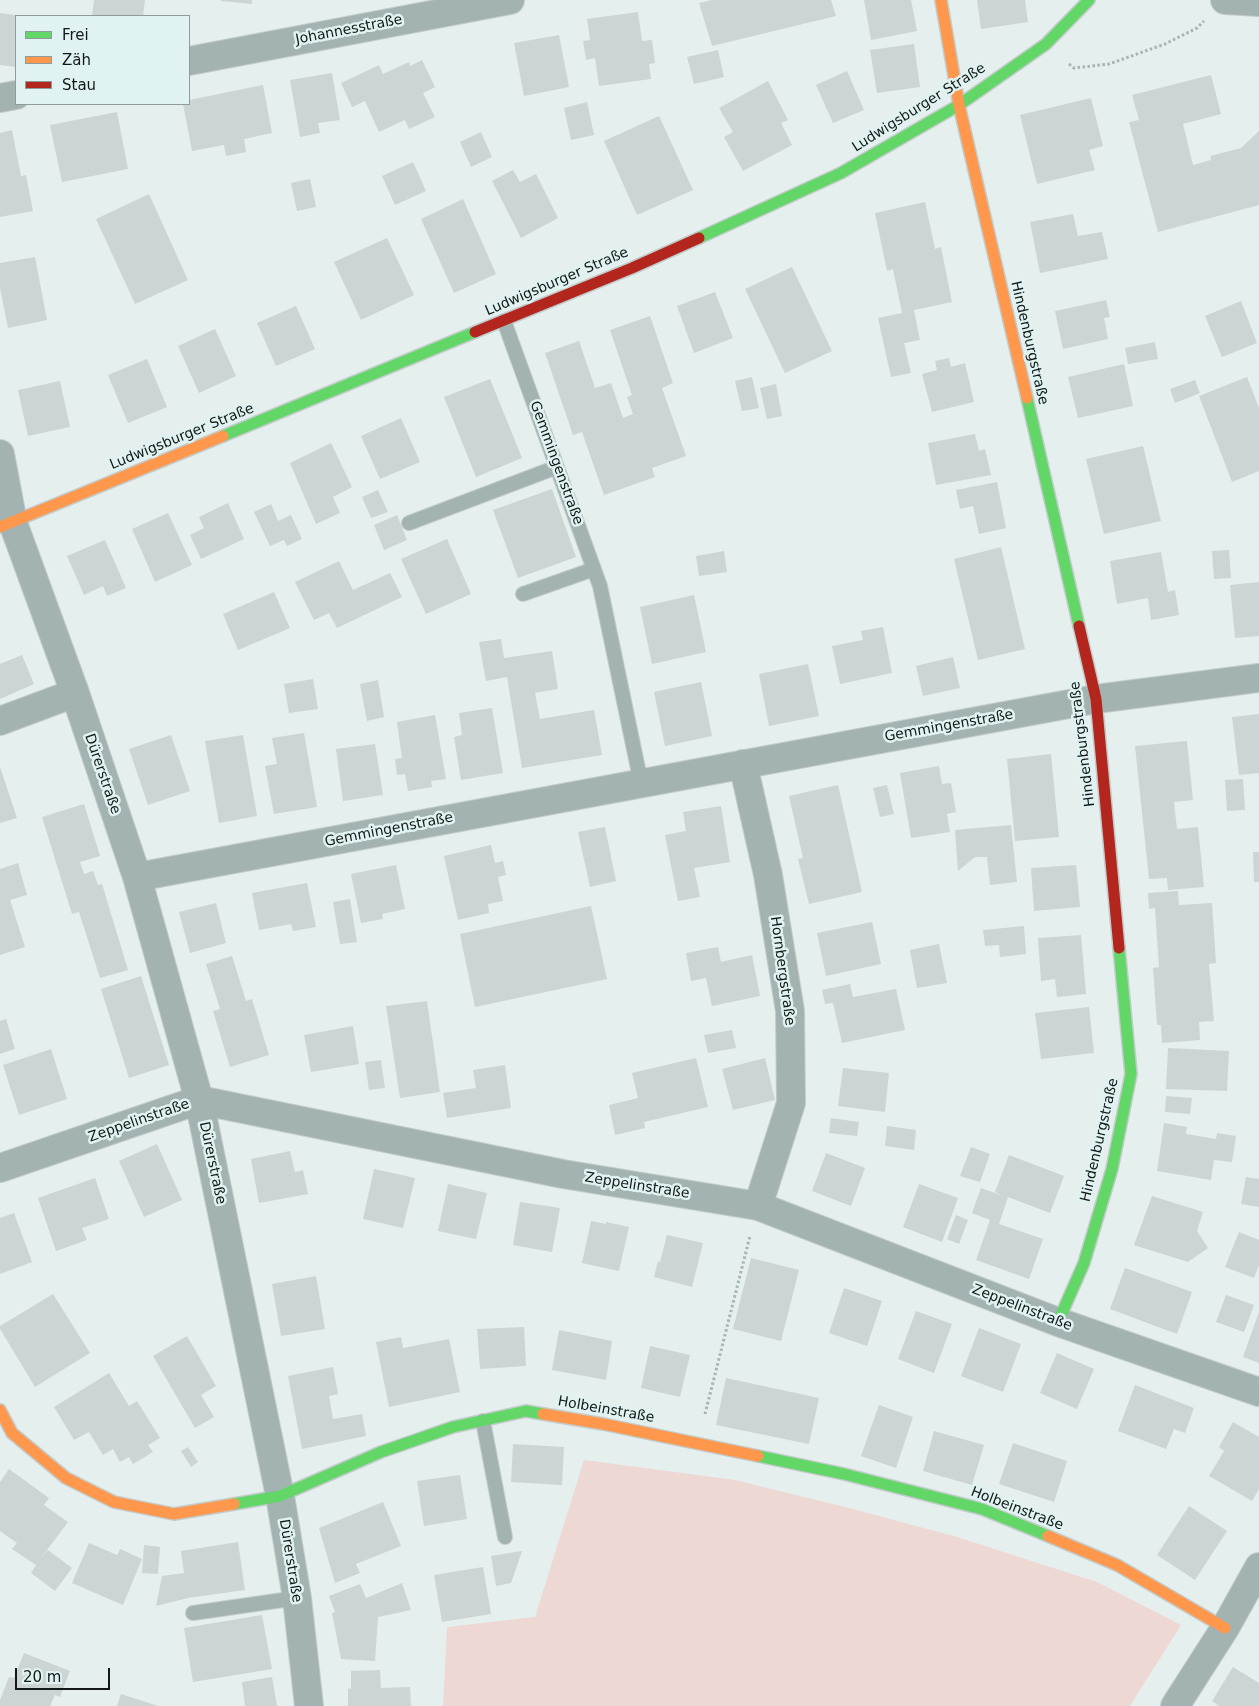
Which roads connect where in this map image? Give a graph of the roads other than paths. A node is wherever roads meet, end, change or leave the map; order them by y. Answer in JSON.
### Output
{"nodes":[{"id":1,"x":510,"y":0,"type":"edge"},
{"id":2,"x":940,"y":0,"type":"edge"},
{"id":3,"x":1089,"y":0,"type":"edge"},
{"id":4,"x":1259,"y":2,"type":"edge"},
{"id":5,"x":479,"y":3,"type":"edge"},
{"id":6,"x":1218,"y":7,"type":"edge"},
{"id":7,"x":190,"y":61,"type":"edge"},
{"id":8,"x":15,"y":95,"type":"edge"},
{"id":9,"x":0,"y":98,"type":"edge"},
{"id":10,"x":959,"y":105,"type":"junction"},
{"id":11,"x":504,"y":321,"type":"junction"},
{"id":12,"x":0,"y":454,"type":"edge"},
{"id":13,"x":557,"y":467,"type":"junction"},
{"id":14,"x":409,"y":523,"type":"dead end"},
{"id":15,"x":6,"y":525,"type":"edge"},
{"id":16,"x":594,"y":569,"type":"junction"},
{"id":17,"x":523,"y":594,"type":"dead end"},
{"id":18,"x":1259,"y":678,"type":"edge"},
{"id":19,"x":75,"y":693,"type":"junction"},
{"id":20,"x":1096,"y":699,"type":"junction"},
{"id":21,"x":0,"y":721,"type":"edge"},
{"id":22,"x":743,"y":764,"type":"junction"},
{"id":23,"x":641,"y":783,"type":"junction"},
{"id":24,"x":138,"y":877,"type":"junction"},
{"id":25,"x":199,"y":1100,"type":"junction"},
{"id":26,"x":0,"y":1168,"type":"edge"},
{"id":27,"x":758,"y":1206,"type":"junction"},
{"id":28,"x":1058,"y":1322,"type":"junction"},
{"id":29,"x":1259,"y":1392,"type":"edge"},
{"id":30,"x":0,"y":1410,"type":"edge"},
{"id":31,"x":483,"y":1421,"type":"junction"},
{"id":32,"x":280,"y":1496,"type":"junction"},
{"id":33,"x":504,"y":1537,"type":"dead end"},
{"id":34,"x":1259,"y":1567,"type":"edge"},
{"id":35,"x":297,"y":1598,"type":"junction"},
{"id":36,"x":193,"y":1613,"type":"dead end"},
{"id":37,"x":1225,"y":1628,"type":"junction"},
{"id":38,"x":309,"y":1706,"type":"edge"},
{"id":39,"x":1175,"y":1706,"type":"edge"}],
"edges":[{"from":1,"to":5,"type":"street","name":"Johannesstraße"},
{"from":2,"to":10,"type":"street","name":"Hindenburgstraße"},
{"from":3,"to":10,"type":"street","name":"Ludwigsburger Straße"},
{"from":4,"to":6,"type":"street"},
{"from":5,"to":7,"type":"street","name":"Johannesstraße"},
{"from":8,"to":9,"type":"street"},
{"from":10,"to":11,"type":"street","name":"Ludwigsburger Straße"},
{"from":10,"to":20,"type":"street","name":"Hindenburgstraße"},
{"from":11,"to":13,"type":"lane","name":"Gemmingenstraße"},
{"from":11,"to":15,"type":"street","name":"Ludwigsburger Straße"},
{"from":12,"to":15,"type":"street","name":"Dürerstraße"},
{"from":13,"to":14,"type":"lane"},
{"from":13,"to":16,"type":"lane","name":"Gemmingenstraße"},
{"from":15,"to":19,"type":"street","name":"Dürerstraße"},
{"from":16,"to":17,"type":"lane"},
{"from":16,"to":23,"type":"lane","name":"Gemmingenstraße"},
{"from":18,"to":20,"type":"street","name":"Gemmingenstraße"},
{"from":19,"to":21,"type":"street"},
{"from":19,"to":24,"type":"street","name":"Dürerstraße"},
{"from":20,"to":22,"type":"street","name":"Gemmingenstraße"},
{"from":20,"to":28,"type":"street","name":"Hindenburgstraße"},
{"from":22,"to":23,"type":"street","name":"Gemmingenstraße"},
{"from":22,"to":27,"type":"street","name":"Hornbergstraße"},
{"from":23,"to":24,"type":"street","name":"Gemmingenstraße"},
{"from":24,"to":25,"type":"street","name":"Dürerstraße"},
{"from":25,"to":26,"type":"street","name":"Zeppelinstraße"},
{"from":25,"to":27,"type":"street","name":"Zeppelinstraße"},
{"from":25,"to":32,"type":"street","name":"Dürerstraße"},
{"from":27,"to":28,"type":"street","name":"Zeppelinstraße"},
{"from":28,"to":29,"type":"street","name":"Zeppelinstraße"},
{"from":30,"to":32,"type":"street","name":"Holbeinstraße"},
{"from":31,"to":32,"type":"street","name":"Holbeinstraße"},
{"from":31,"to":33,"type":"lane"},
{"from":31,"to":37,"type":"street","name":"Holbeinstraße"},
{"from":32,"to":35,"type":"street","name":"Dürerstraße"},
{"from":34,"to":37,"type":"street"},
{"from":35,"to":36,"type":"lane"},
{"from":35,"to":38,"type":"street","name":"Dürerstraße"},
{"from":37,"to":39,"type":"street"}]}
